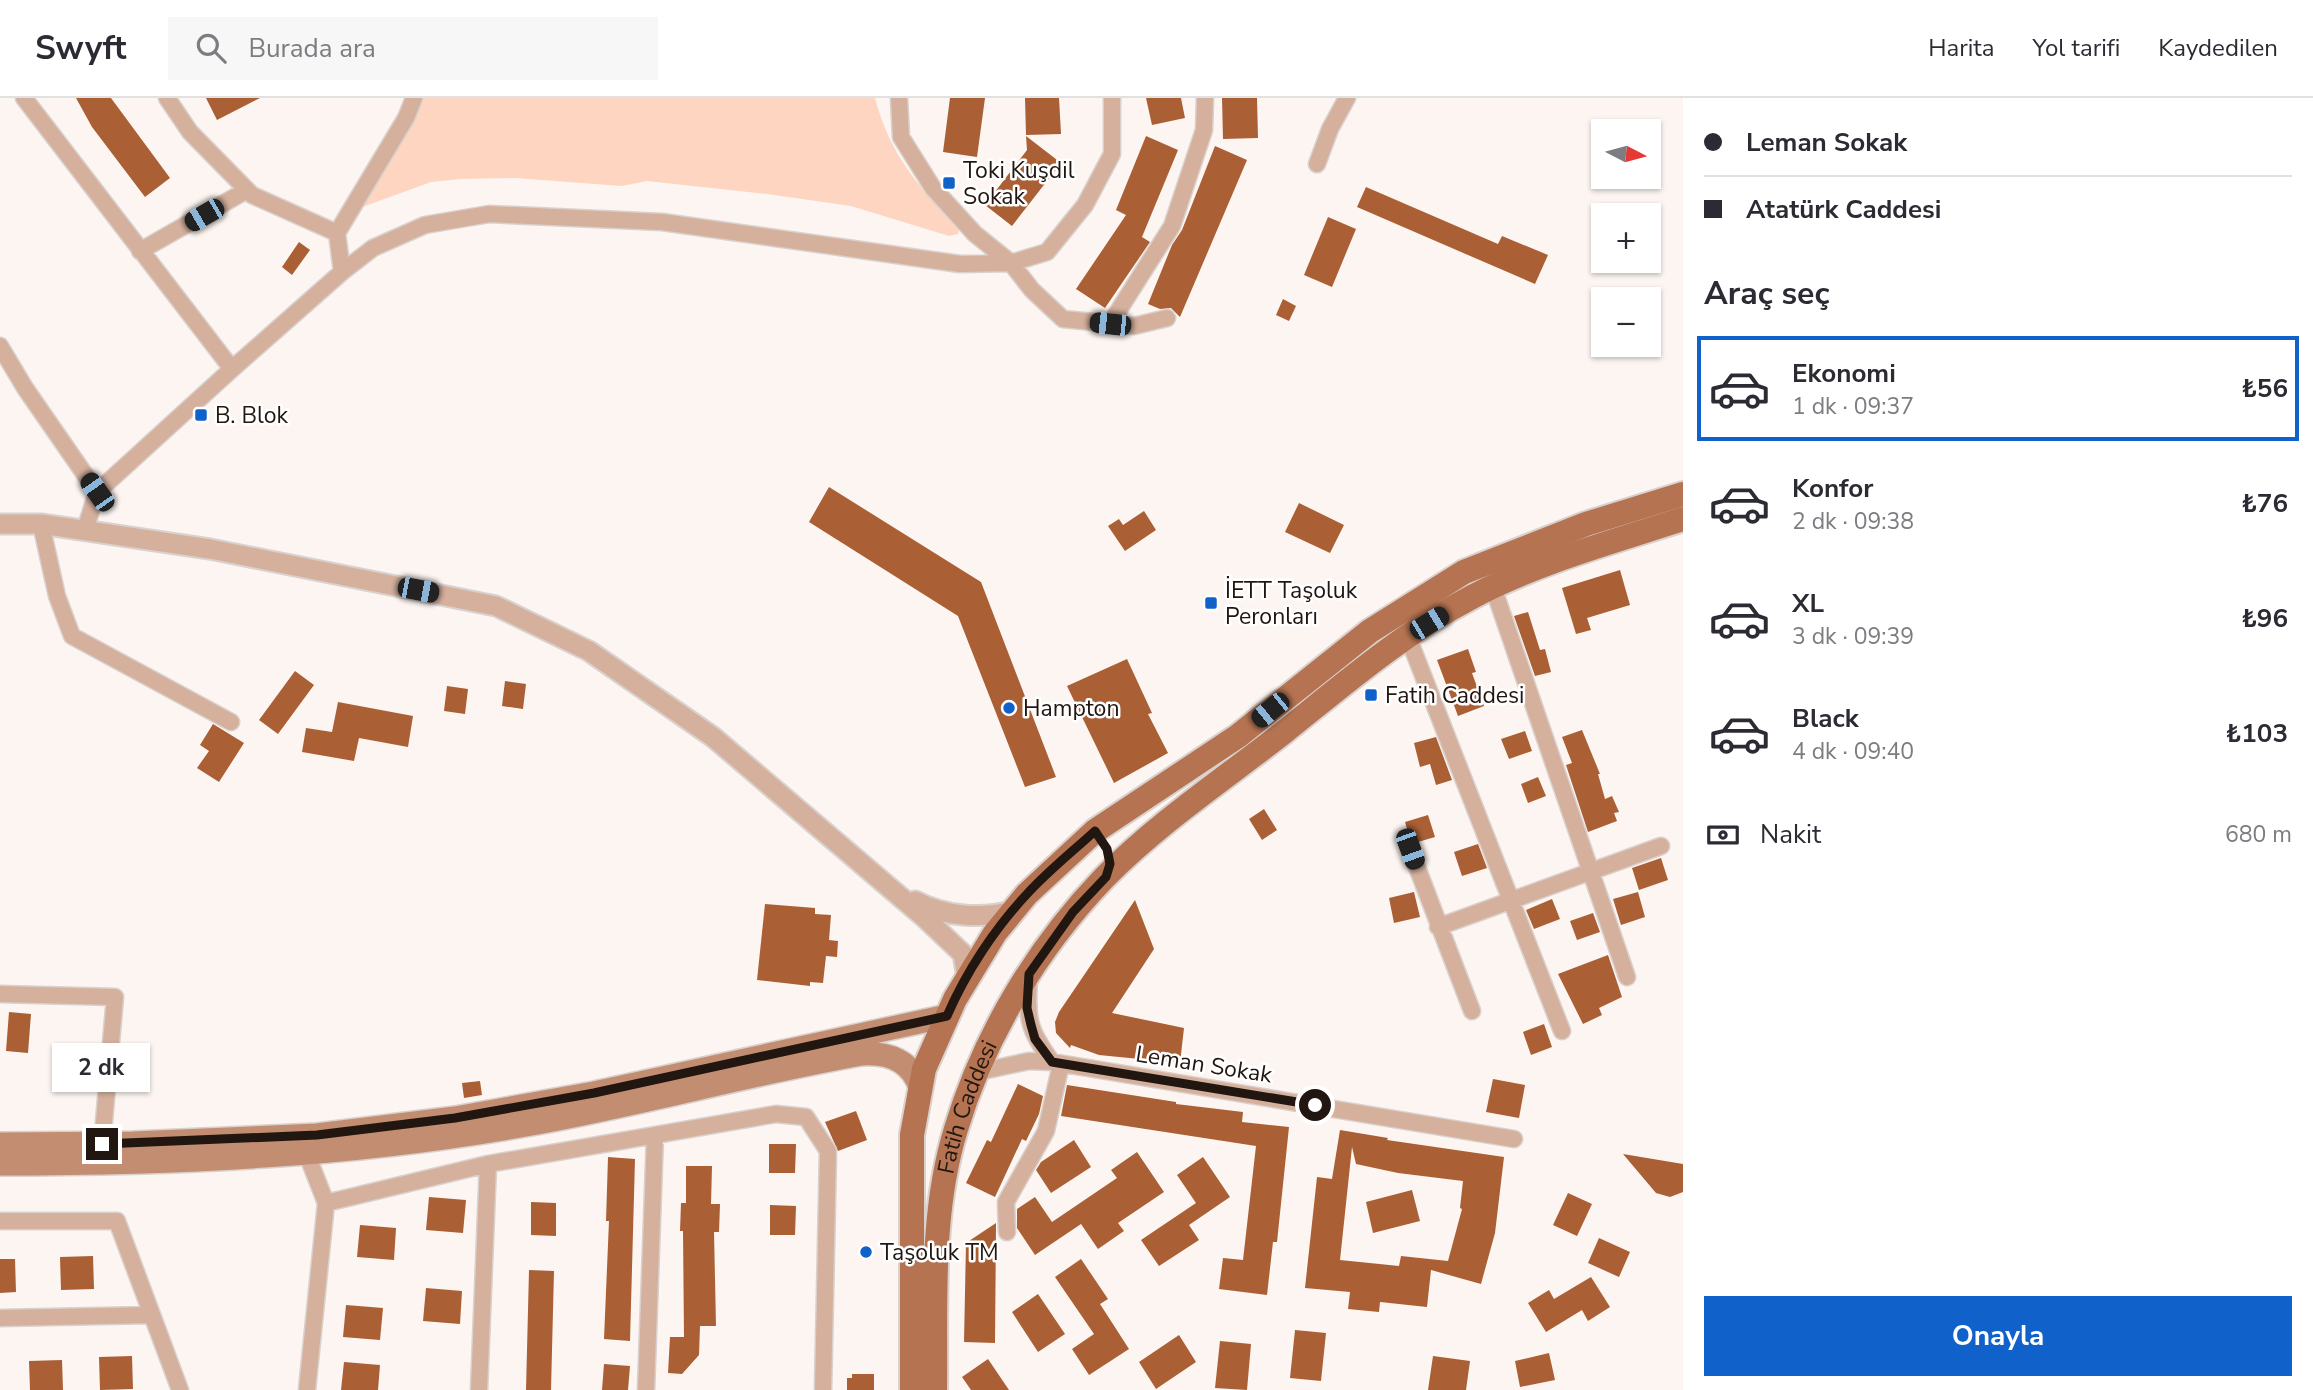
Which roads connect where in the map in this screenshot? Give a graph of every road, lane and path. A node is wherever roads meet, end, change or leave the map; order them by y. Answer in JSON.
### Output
{"nodes":[{"id":1,"x":24,"y":98,"type":"edge"},
{"id":2,"x":167,"y":98,"type":"edge"},
{"id":3,"x":414,"y":98,"type":"edge"},
{"id":4,"x":899,"y":98,"type":"edge"},
{"id":5,"x":1112,"y":98,"type":"edge"},
{"id":6,"x":1205,"y":98,"type":"edge"},
{"id":7,"x":1347,"y":98,"type":"edge"},
{"id":8,"x":1317,"y":164,"type":"dead end"},
{"id":9,"x":247,"y":190,"type":"junction"},
{"id":10,"x":337,"y":233,"type":"junction"},
{"id":11,"x":140,"y":251,"type":"junction"},
{"id":12,"x":1012,"y":263,"type":"junction"},
{"id":13,"x":342,"y":272,"type":"junction"},
{"id":14,"x":1167,"y":318,"type":"dead end"},
{"id":15,"x":1110,"y":324,"type":"junction"},
{"id":16,"x":0,"y":346,"type":"edge"},
{"id":17,"x":232,"y":369,"type":"junction"},
{"id":18,"x":97,"y":492,"type":"junction"},
{"id":19,"x":1683,"y":494,"type":"edge"},
{"id":20,"x":1683,"y":519,"type":"edge"},
{"id":21,"x":0,"y":524,"type":"edge"},
{"id":22,"x":41,"y":524,"type":"junction"},
{"id":23,"x":85,"y":530,"type":"junction"},
{"id":24,"x":1493,"y":587,"type":"junction"},
{"id":25,"x":1408,"y":637,"type":"junction"},
{"id":26,"x":231,"y":722,"type":"dead end"},
{"id":27,"x":1095,"y":831,"type":"junction"},
{"id":28,"x":1661,"y":846,"type":"dead end"},
{"id":29,"x":1410,"y":849,"type":"dead end"},
{"id":30,"x":1591,"y":870,"type":"junction"},
{"id":31,"x":1106,"y":877,"type":"junction"},
{"id":32,"x":899,"y":893,"type":"junction"},
{"id":33,"x":1511,"y":902,"type":"junction"},
{"id":34,"x":1013,"y":911,"type":"junction"},
{"id":35,"x":1438,"y":927,"type":"junction"},
{"id":36,"x":1029,"y":974,"type":"junction"},
{"id":37,"x":1627,"y":977,"type":"dead end"},
{"id":38,"x":967,"y":978,"type":"junction"},
{"id":39,"x":0,"y":994,"type":"edge"},
{"id":40,"x":1472,"y":1011,"type":"dead end"},
{"id":41,"x":947,"y":1016,"type":"junction"},
{"id":42,"x":1562,"y":1031,"type":"dead end"},
{"id":43,"x":1056,"y":1063,"type":"junction"},
{"id":44,"x":978,"y":1072,"type":"junction"},
{"id":45,"x":918,"y":1095,"type":"junction"},
{"id":46,"x":956,"y":1129,"type":"junction"},
{"id":47,"x":655,"y":1135,"type":"junction"},
{"id":48,"x":1514,"y":1139,"type":"dead end"},
{"id":49,"x":0,"y":1144,"type":"edge"},
{"id":50,"x":102,"y":1144,"type":"junction"},
{"id":51,"x":306,"y":1144,"type":"junction"},
{"id":52,"x":0,"y":1164,"type":"edge"},
{"id":53,"x":488,"y":1164,"type":"junction"},
{"id":54,"x":326,"y":1203,"type":"junction"},
{"id":55,"x":0,"y":1221,"type":"edge"},
{"id":56,"x":1007,"y":1232,"type":"dead end"},
{"id":57,"x":152,"y":1315,"type":"junction"},
{"id":58,"x":0,"y":1318,"type":"edge"},
{"id":59,"x":180,"y":1390,"type":"edge"},
{"id":60,"x":307,"y":1390,"type":"edge"},
{"id":61,"x":479,"y":1390,"type":"edge"},
{"id":62,"x":646,"y":1390,"type":"edge"},
{"id":63,"x":823,"y":1390,"type":"edge"},
{"id":64,"x":912,"y":1390,"type":"edge"},
{"id":65,"x":934,"y":1390,"type":"edge"}],
"edges":[{"from":1,"to":11,"type":"street"},
{"from":2,"to":9,"type":"street"},
{"from":3,"to":10,"type":"street"},
{"from":4,"to":12,"type":"street"},
{"from":5,"to":12,"type":"street"},
{"from":6,"to":15,"type":"street"},
{"from":7,"to":8,"type":"street"},
{"from":9,"to":10,"type":"street"},
{"from":9,"to":11,"type":"street"},
{"from":10,"to":13,"type":"street"},
{"from":11,"to":17,"type":"street"},
{"from":12,"to":13,"type":"street"},
{"from":12,"to":15,"type":"street"},
{"from":13,"to":17,"type":"street"},
{"from":14,"to":15,"type":"street"},
{"from":16,"to":18,"type":"street"},
{"from":17,"to":18,"type":"street"},
{"from":18,"to":23,"type":"street"},
{"from":19,"to":27,"type":"main road","name":"Fatih Caddesi"},
{"from":20,"to":24,"type":"main road","name":"Fatih Caddesi"},
{"from":21,"to":22,"type":"street"},
{"from":22,"to":23,"type":"street"},
{"from":22,"to":26,"type":"street"},
{"from":23,"to":32,"type":"street"},
{"from":24,"to":25,"type":"main road","name":"Fatih Caddesi"},
{"from":24,"to":30,"type":"street"},
{"from":25,"to":31,"type":"main road","name":"Fatih Caddesi"},
{"from":25,"to":33,"type":"street"},
{"from":27,"to":31,"type":"main road"},
{"from":27,"to":34,"type":"main road","name":"Fatih Caddesi"},
{"from":28,"to":30,"type":"street"},
{"from":29,"to":35,"type":"street"},
{"from":30,"to":33,"type":"street"},
{"from":30,"to":37,"type":"street"},
{"from":31,"to":36,"type":"main road","name":"Fatih Caddesi"},
{"from":32,"to":34,"type":"street"},
{"from":32,"to":38,"type":"street"},
{"from":33,"to":35,"type":"street"},
{"from":33,"to":42,"type":"street"},
{"from":34,"to":38,"type":"main road","name":"Fatih Caddesi"},
{"from":35,"to":40,"type":"street"},
{"from":36,"to":43,"type":"street"},
{"from":36,"to":44,"type":"main road","name":"Fatih Caddesi"},
{"from":38,"to":41,"type":"main road","name":"Fatih Caddesi"},
{"from":39,"to":50,"type":"street"},
{"from":41,"to":45,"type":"main road","name":"Fatih Caddesi"},
{"from":41,"to":51,"type":"main road"},
{"from":43,"to":44,"type":"street","name":"Leman Sokak"},
{"from":43,"to":48,"type":"street","name":"Leman Sokak"},
{"from":43,"to":56,"type":"street"},
{"from":44,"to":46,"type":"main road","name":"Fatih Caddesi"},
{"from":45,"to":46,"type":"main road"},
{"from":45,"to":51,"type":"main road"},
{"from":45,"to":64,"type":"main road","name":"Fatih Caddesi"},
{"from":46,"to":65,"type":"main road","name":"Fatih Caddesi"},
{"from":47,"to":53,"type":"street"},
{"from":47,"to":62,"type":"street"},
{"from":47,"to":63,"type":"street"},
{"from":49,"to":50,"type":"main road"},
{"from":50,"to":51,"type":"main road"},
{"from":51,"to":52,"type":"main road"},
{"from":51,"to":54,"type":"street"},
{"from":53,"to":54,"type":"street"},
{"from":53,"to":61,"type":"street"},
{"from":54,"to":60,"type":"street"},
{"from":55,"to":57,"type":"street"},
{"from":57,"to":58,"type":"street"},
{"from":57,"to":59,"type":"street"}]}
